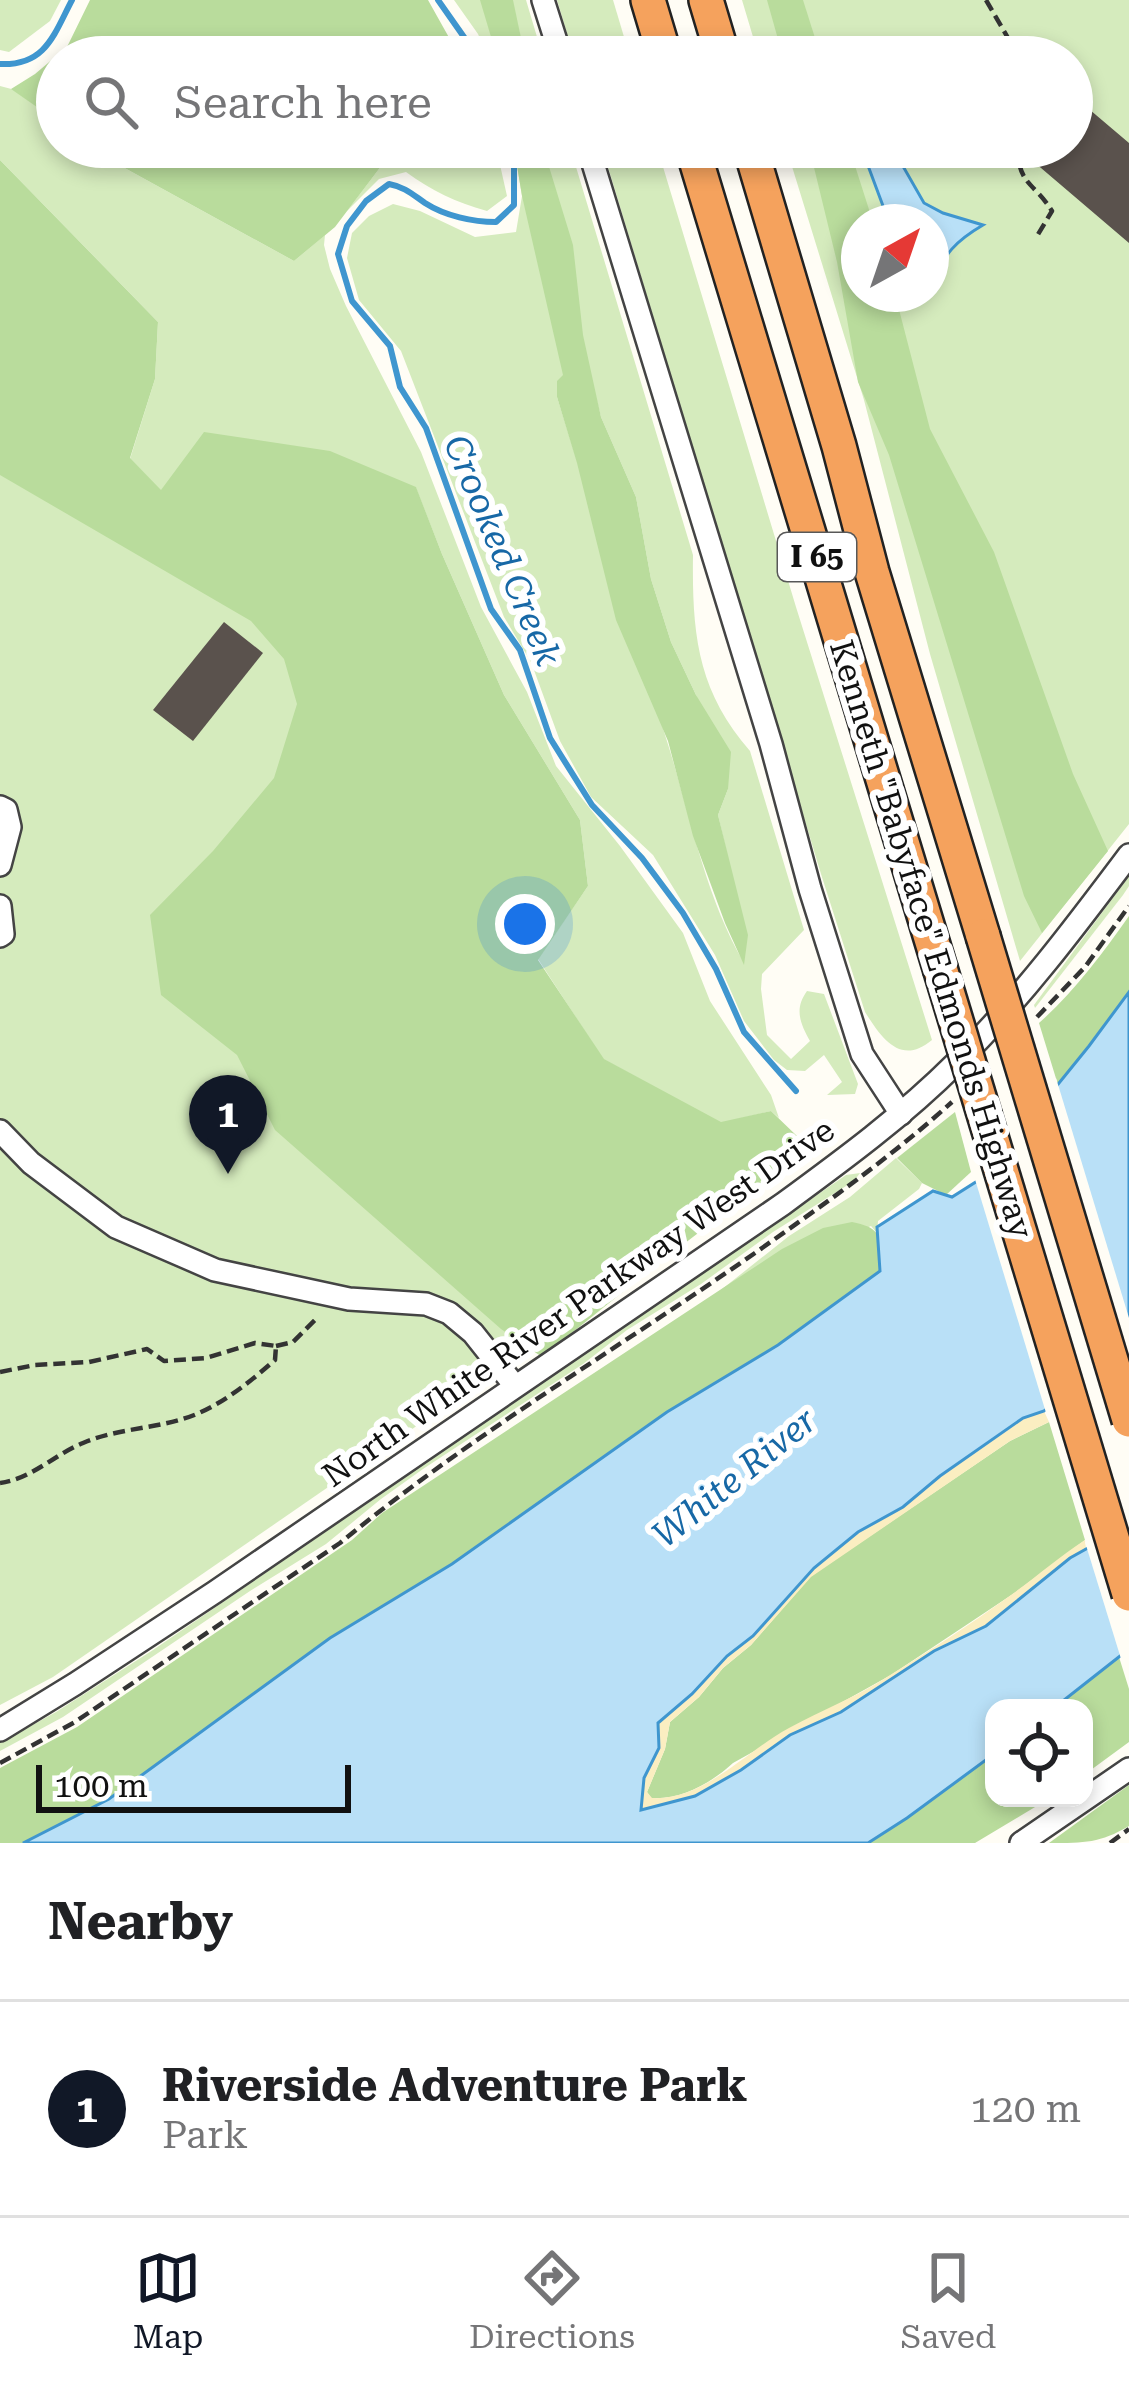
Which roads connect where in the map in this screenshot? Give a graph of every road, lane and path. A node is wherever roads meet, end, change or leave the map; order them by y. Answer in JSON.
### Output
{"nodes":[{"id":1,"x":543,"y":0,"type":"edge"},
{"id":2,"x":648,"y":0,"type":"edge"},
{"id":3,"x":706,"y":0,"type":"edge"},
{"id":4,"x":986,"y":0,"type":"edge"},
{"id":5,"x":554,"y":36,"type":"edge"},
{"id":6,"x":659,"y":36,"type":"edge"},
{"id":7,"x":717,"y":36,"type":"edge"},
{"id":8,"x":1007,"y":36,"type":"edge"},
{"id":9,"x":594,"y":168,"type":"edge"},
{"id":10,"x":698,"y":168,"type":"edge"},
{"id":11,"x":757,"y":168,"type":"edge"},
{"id":12,"x":1021,"y":168,"type":"edge"},
{"id":13,"x":1036,"y":236,"type":"dead end"},
{"id":14,"x":0,"y":807,"type":"edge"},
{"id":15,"x":1129,"y":855,"type":"edge"},
{"id":16,"x":0,"y":865,"type":"edge"},
{"id":17,"x":0,"y":906,"type":"edge"},
{"id":18,"x":1129,"y":906,"type":"edge"},
{"id":19,"x":0,"y":936,"type":"edge"},
{"id":20,"x":1037,"y":1017,"type":"dead end"},
{"id":21,"x":952,"y":1102,"type":"dead end"},
{"id":22,"x":901,"y":1114,"type":"junction"},
{"id":23,"x":0,"y":1131,"type":"edge"},
{"id":24,"x":318,"y":1317,"type":"dead end"},
{"id":25,"x":276,"y":1346,"type":"junction"},
{"id":26,"x":0,"y":1372,"type":"edge"},
{"id":27,"x":515,"y":1386,"type":"junction"},
{"id":28,"x":1129,"y":1420,"type":"edge"},
{"id":29,"x":0,"y":1484,"type":"edge"},
{"id":30,"x":1129,"y":1594,"type":"edge"},
{"id":31,"x":0,"y":1730,"type":"edge"},
{"id":32,"x":0,"y":1763,"type":"edge"},
{"id":33,"x":1129,"y":1769,"type":"edge"},
{"id":34,"x":1129,"y":1829,"type":"edge"},
{"id":35,"x":1021,"y":1843,"type":"edge"},
{"id":36,"x":1110,"y":1843,"type":"edge"}],
"edges":[{"from":1,"to":5,"type":"street"},
{"from":2,"to":6,"type":"highway"},
{"from":3,"to":7,"type":"highway"},
{"from":4,"to":8,"type":"path"},
{"from":9,"to":22,"type":"street"},
{"from":10,"to":30,"type":"highway","name":"Kenneth \"Babyface\" Edmonds Highway","number":"I 65","bridge":true},
{"from":11,"to":28,"type":"highway","name":"Kenneth \"Babyface\" Edmonds Highway","number":"I 65","bridge":true},
{"from":12,"to":13,"type":"path"},
{"from":14,"to":16,"type":"street"},
{"from":15,"to":22,"type":"street","name":"North White River Parkway West Drive"},
{"from":17,"to":19,"type":"street"},
{"from":18,"to":20,"type":"path"},
{"from":21,"to":32,"type":"path"},
{"from":22,"to":27,"type":"street","name":"North White River Parkway West Drive"},
{"from":23,"to":27,"type":"street"},
{"from":24,"to":25,"type":"path"},
{"from":25,"to":26,"type":"path"},
{"from":25,"to":29,"type":"path"},
{"from":27,"to":31,"type":"street","name":"North White River Parkway West Drive"},
{"from":33,"to":35,"type":"street"},
{"from":34,"to":36,"type":"path"}]}
